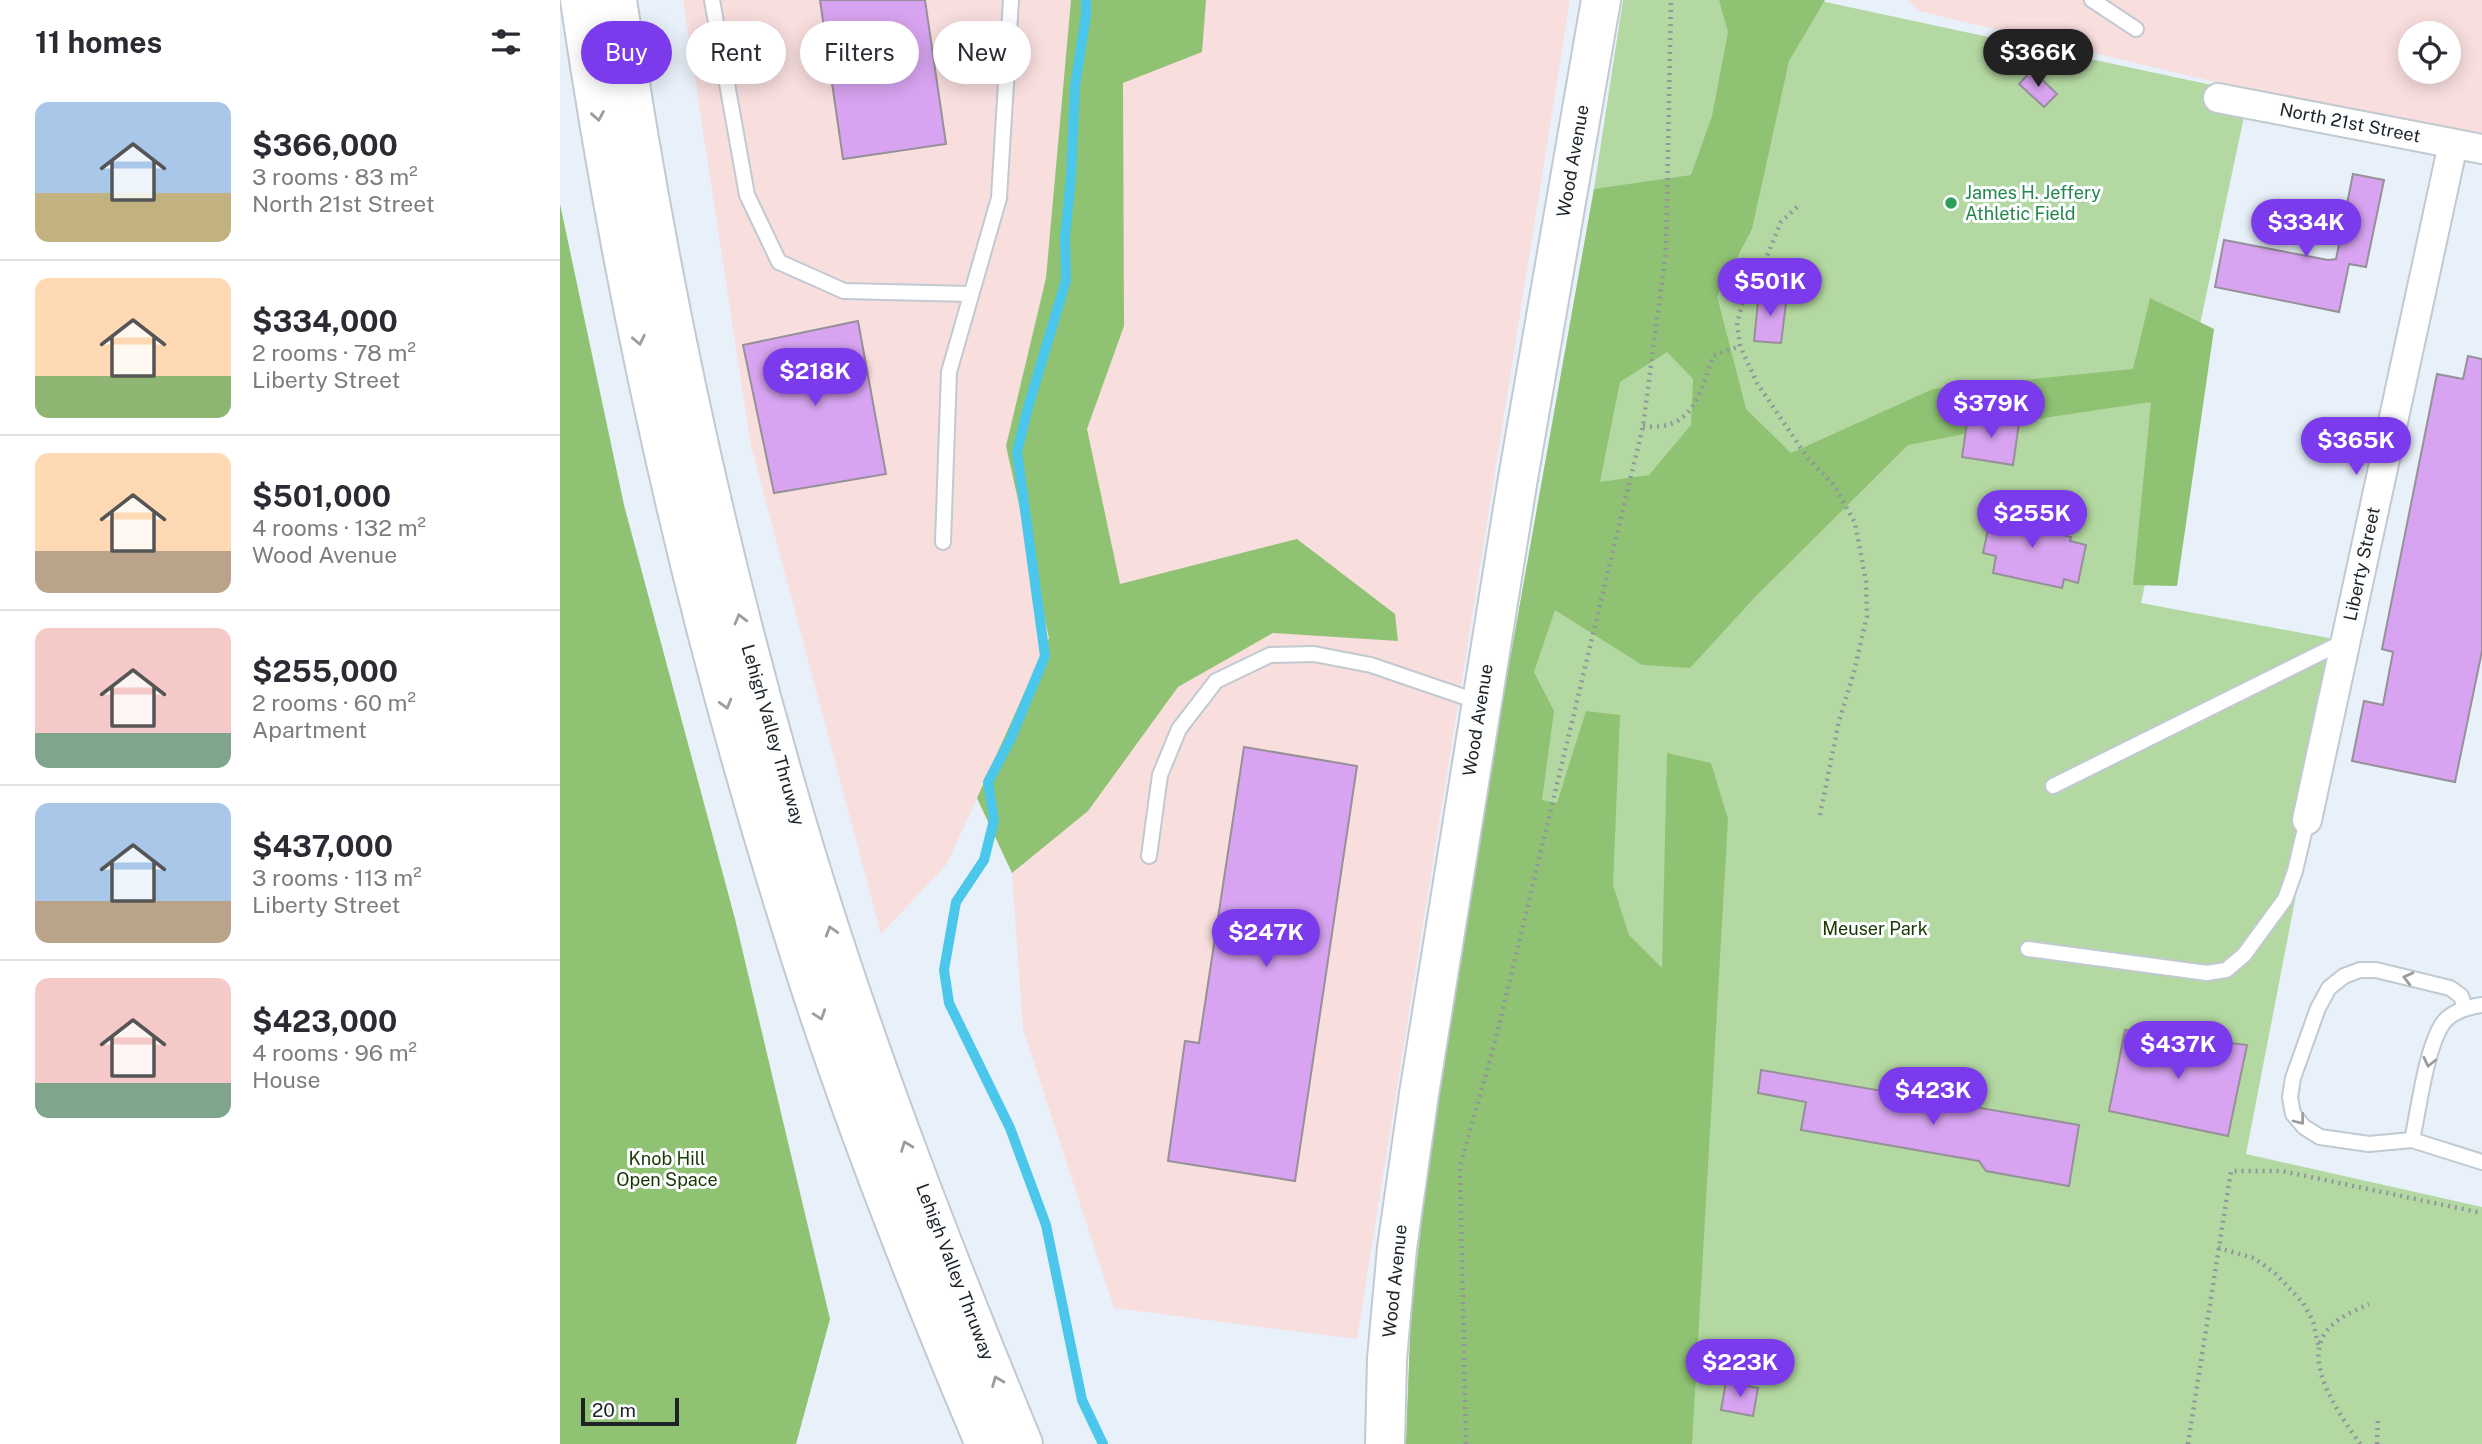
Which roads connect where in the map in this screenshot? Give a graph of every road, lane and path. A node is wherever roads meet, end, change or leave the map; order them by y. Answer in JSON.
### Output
{"nodes":[{"id":1,"x":580,"y":0,"type":"edge"},
{"id":2,"x":617,"y":0,"type":"edge"},
{"id":3,"x":712,"y":0,"type":"edge"},
{"id":4,"x":1010,"y":0,"type":"edge"},
{"id":5,"x":1601,"y":0,"type":"edge"},
{"id":6,"x":1671,"y":0,"type":"edge"},
{"id":7,"x":2092,"y":0,"type":"edge"},
{"id":8,"x":2136,"y":29,"type":"dead end"},
{"id":9,"x":2218,"y":97,"type":"dead end"},
{"id":10,"x":2454,"y":144,"type":"junction"},
{"id":11,"x":2482,"y":149,"type":"edge"},
{"id":12,"x":1797,"y":207,"type":"dead end"},
{"id":13,"x":971,"y":294,"type":"junction"},
{"id":14,"x":1740,"y":346,"type":"junction"},
{"id":15,"x":1643,"y":426,"type":"junction"},
{"id":16,"x":943,"y":542,"type":"dead end"},
{"id":17,"x":2345,"y":641,"type":"junction"},
{"id":18,"x":1481,"y":702,"type":"junction"},
{"id":19,"x":2053,"y":786,"type":"dead end"},
{"id":20,"x":1820,"y":814,"type":"dead end"},
{"id":21,"x":2307,"y":820,"type":"joint"},
{"id":22,"x":1149,"y":856,"type":"dead end"},
{"id":23,"x":2028,"y":949,"type":"dead end"},
{"id":24,"x":2482,"y":1005,"type":"edge"},
{"id":25,"x":2465,"y":1008,"type":"junction"},
{"id":26,"x":2412,"y":1140,"type":"junction"},
{"id":27,"x":2482,"y":1161,"type":"edge"},
{"id":28,"x":2482,"y":1213,"type":"edge"},
{"id":29,"x":2218,"y":1248,"type":"junction"},
{"id":30,"x":2369,"y":1304,"type":"dead end"},
{"id":31,"x":2320,"y":1352,"type":"junction"},
{"id":32,"x":2378,"y":1418,"type":"dead end"},
{"id":33,"x":985,"y":1444,"type":"edge"},
{"id":34,"x":1023,"y":1444,"type":"edge"},
{"id":35,"x":1385,"y":1444,"type":"edge"},
{"id":36,"x":1466,"y":1444,"type":"edge"},
{"id":37,"x":2188,"y":1444,"type":"edge"},
{"id":38,"x":2360,"y":1444,"type":"edge"},
{"id":39,"x":2376,"y":1444,"type":"edge"}],
"edges":[{"from":1,"to":33,"type":"main road","name":"Lehigh Valley Thruway","one_way":true},
{"from":34,"to":2,"type":"main road","name":"Lehigh Valley Thruway","one_way":true},
{"from":3,"to":13,"type":"lane"},
{"from":4,"to":13,"type":"lane"},
{"from":5,"to":18,"type":"main road","name":"Wood Avenue"},
{"from":6,"to":15,"type":"path"},
{"from":7,"to":8,"type":"lane"},
{"from":9,"to":10,"type":"street","name":"North 21st Street"},
{"from":10,"to":11,"type":"street","name":"North 21st Street"},
{"from":10,"to":17,"type":"street","name":"Liberty Street"},
{"from":12,"to":14,"type":"path"},
{"from":13,"to":16,"type":"lane"},
{"from":14,"to":15,"type":"path"},
{"from":14,"to":20,"type":"path"},
{"from":15,"to":36,"type":"path"},
{"from":17,"to":19,"type":"lane"},
{"from":17,"to":21,"type":"street","name":"Liberty Street"},
{"from":18,"to":22,"type":"lane"},
{"from":18,"to":35,"type":"main road","name":"Wood Avenue"},
{"from":21,"to":23,"type":"lane"},
{"from":24,"to":25,"type":"lane"},
{"from":25,"to":26,"type":"lane","one_way":true},
{"from":25,"to":26,"type":"lane","one_way":true},
{"from":26,"to":27,"type":"lane"},
{"from":28,"to":29,"type":"path"},
{"from":29,"to":31,"type":"path"},
{"from":29,"to":37,"type":"path"},
{"from":30,"to":31,"type":"path"},
{"from":31,"to":38,"type":"path"},
{"from":32,"to":39,"type":"path"}]}
